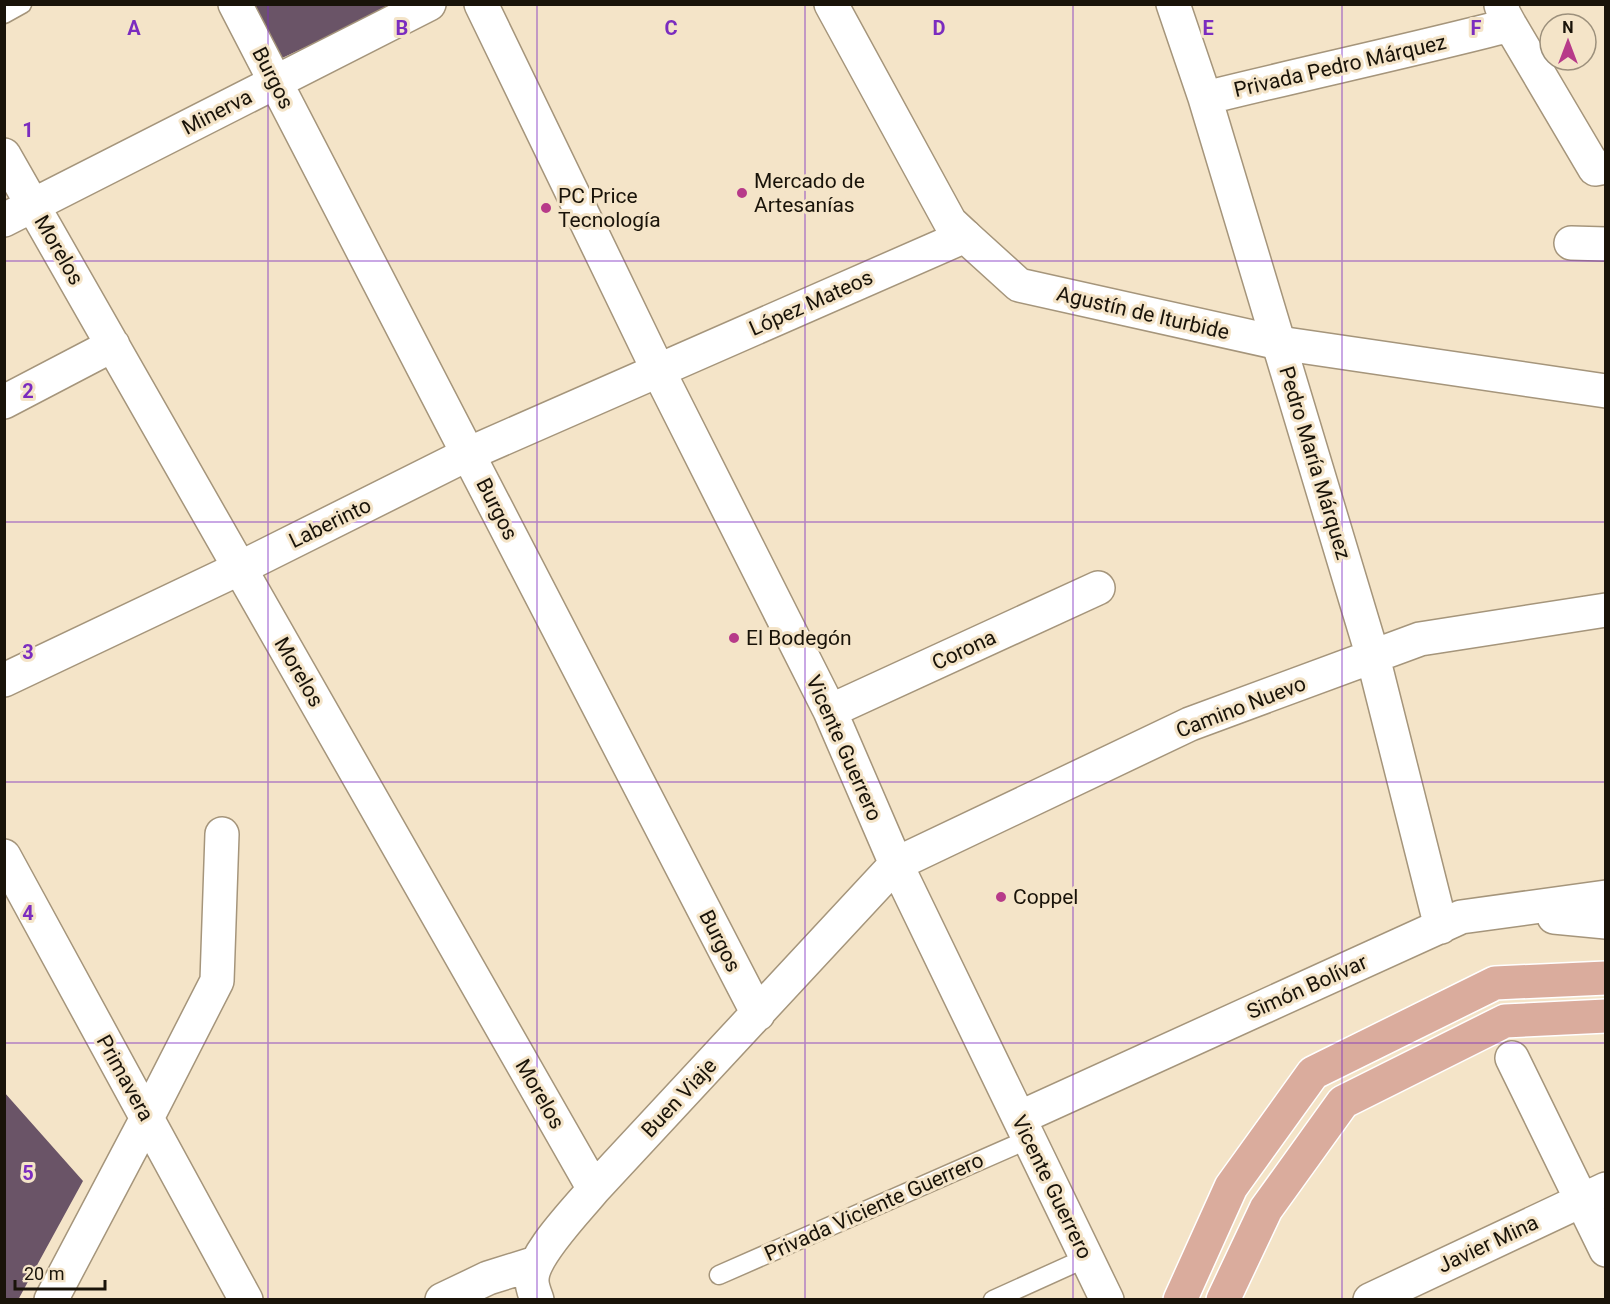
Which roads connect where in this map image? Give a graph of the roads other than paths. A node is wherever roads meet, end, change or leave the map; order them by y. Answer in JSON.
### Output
{"nodes":[{"id":1,"x":21,"y":4,"type":"edge"},
{"id":2,"x":235,"y":4,"type":"edge"},
{"id":3,"x":429,"y":4,"type":"edge"},
{"id":4,"x":481,"y":4,"type":"edge"},
{"id":5,"x":831,"y":4,"type":"edge"},
{"id":6,"x":1173,"y":4,"type":"edge"},
{"id":7,"x":4,"y":14,"type":"edge"},
{"id":8,"x":1505,"y":15,"type":"edge"},
{"id":9,"x":275,"y":82,"type":"junction"},
{"id":10,"x":1205,"y":98,"type":"junction"},
{"id":11,"x":4,"y":155,"type":"edge"},
{"id":12,"x":1605,"y":167,"type":"edge"},
{"id":13,"x":33,"y":206,"type":"junction"},
{"id":14,"x":4,"y":220,"type":"edge"},
{"id":15,"x":965,"y":236,"type":"junction"},
{"id":16,"x":1571,"y":243,"type":"dead end"},
{"id":17,"x":1605,"y":244,"type":"edge"},
{"id":18,"x":1279,"y":343,"type":"junction"},
{"id":19,"x":113,"y":345,"type":"junction"},
{"id":20,"x":657,"y":370,"type":"junction"},
{"id":21,"x":1605,"y":390,"type":"edge"},
{"id":22,"x":4,"y":402,"type":"edge"},
{"id":23,"x":468,"y":454,"type":"junction"},
{"id":24,"x":240,"y":568,"type":"junction"},
{"id":25,"x":1098,"y":588,"type":"dead end"},
{"id":26,"x":1605,"y":610,"type":"edge"},
{"id":27,"x":1373,"y":657,"type":"junction"},
{"id":28,"x":4,"y":680,"type":"edge"},
{"id":29,"x":830,"y":711,"type":"junction"},
{"id":30,"x":222,"y":834,"type":"dead end"},
{"id":31,"x":4,"y":856,"type":"edge"},
{"id":32,"x":896,"y":864,"type":"junction"},
{"id":33,"x":1605,"y":897,"type":"edge"},
{"id":34,"x":1504,"y":911,"type":"junction"},
{"id":35,"x":1605,"y":922,"type":"edge"},
{"id":36,"x":1441,"y":927,"type":"junction"},
{"id":37,"x":1605,"y":978,"type":"edge"},
{"id":38,"x":758,"y":1014,"type":"junction"},
{"id":39,"x":1605,"y":1016,"type":"edge"},
{"id":40,"x":1512,"y":1058,"type":"dead end"},
{"id":41,"x":147,"y":1118,"type":"junction"},
{"id":42,"x":1024,"y":1128,"type":"junction"},
{"id":43,"x":594,"y":1190,"type":"junction"},
{"id":44,"x":1594,"y":1195,"type":"edge"},
{"id":45,"x":1605,"y":1250,"type":"edge"},
{"id":46,"x":1086,"y":1258,"type":"junction"},
{"id":47,"x":536,"y":1263,"type":"junction"},
{"id":48,"x":719,"y":1275,"type":"dead end"},
{"id":49,"x":51,"y":1299,"type":"edge"},
{"id":50,"x":246,"y":1299,"type":"edge"},
{"id":51,"x":442,"y":1299,"type":"edge"},
{"id":52,"x":537,"y":1299,"type":"edge"},
{"id":53,"x":993,"y":1299,"type":"edge"},
{"id":54,"x":1107,"y":1299,"type":"edge"},
{"id":55,"x":1180,"y":1299,"type":"edge"},
{"id":56,"x":1223,"y":1299,"type":"edge"},
{"id":57,"x":1371,"y":1299,"type":"edge"}],
"edges":[{"from":1,"to":7,"type":"lane"},
{"from":2,"to":9,"type":"street","name":"Burgos"},
{"from":3,"to":9,"type":"street","name":"Minerva"},
{"from":4,"to":20,"type":"street","name":"Vicente Guerrero"},
{"from":5,"to":15,"type":"street","name":"Agustín de Iturbide"},
{"from":6,"to":10,"type":"street","name":"Pedro María Márquez"},
{"from":8,"to":10,"type":"street","name":"Privada Pedro Márquez"},
{"from":8,"to":12,"type":"street"},
{"from":9,"to":13,"type":"street","name":"Minerva"},
{"from":9,"to":23,"type":"street","name":"Burgos"},
{"from":10,"to":18,"type":"street","name":"Pedro María Márquez"},
{"from":11,"to":13,"type":"street","name":"Morelos"},
{"from":13,"to":14,"type":"street","name":"Minerva"},
{"from":13,"to":19,"type":"street","name":"Morelos"},
{"from":15,"to":18,"type":"street","name":"Agustín de Iturbide"},
{"from":15,"to":20,"type":"street","name":"López Mateos"},
{"from":16,"to":17,"type":"street"},
{"from":18,"to":21,"type":"street","name":"Agustín de Iturbide"},
{"from":18,"to":27,"type":"street","name":"Pedro María Márquez"},
{"from":19,"to":22,"type":"street"},
{"from":19,"to":24,"type":"street","name":"Morelos"},
{"from":20,"to":23,"type":"street","name":"Laberinto"},
{"from":20,"to":29,"type":"street","name":"Vicente Guerrero"},
{"from":23,"to":24,"type":"street","name":"Laberinto"},
{"from":23,"to":38,"type":"street","name":"Burgos"},
{"from":24,"to":28,"type":"street","name":"Laberinto"},
{"from":24,"to":43,"type":"street","name":"Morelos"},
{"from":25,"to":29,"type":"street","name":"Corona"},
{"from":26,"to":27,"type":"street","name":"Camino Nuevo"},
{"from":27,"to":32,"type":"street","name":"Camino Nuevo"},
{"from":27,"to":36,"type":"street","name":"Pedro María Márquez"},
{"from":29,"to":32,"type":"street","name":"Vicente Guerrero"},
{"from":30,"to":41,"type":"street"},
{"from":31,"to":41,"type":"street","name":"Primavera"},
{"from":32,"to":38,"type":"street","name":"Buen Viaje"},
{"from":32,"to":42,"type":"street","name":"Vicente Guerrero"},
{"from":33,"to":34,"type":"street","name":"Simón Bolívar"},
{"from":34,"to":35,"type":"street"},
{"from":34,"to":36,"type":"street","name":"Simón Bolívar"},
{"from":36,"to":42,"type":"street","name":"Simón Bolívar"},
{"from":37,"to":55,"type":"main road"},
{"from":38,"to":43,"type":"street","name":"Buen Viaje"},
{"from":39,"to":56,"type":"main road"},
{"from":40,"to":44,"type":"street"},
{"from":41,"to":49,"type":"street"},
{"from":41,"to":50,"type":"street","name":"Primavera"},
{"from":42,"to":46,"type":"street","name":"Vicente Guerrero"},
{"from":42,"to":48,"type":"lane","name":"Privada Viciente Guerrero"},
{"from":43,"to":47,"type":"street","name":"Buen Viaje"},
{"from":44,"to":45,"type":"street"},
{"from":44,"to":57,"type":"street","name":"Javier Mina"},
{"from":46,"to":53,"type":"lane"},
{"from":46,"to":54,"type":"street","name":"Vicente Guerrero"},
{"from":47,"to":51,"type":"street"},
{"from":47,"to":52,"type":"street"}]}
